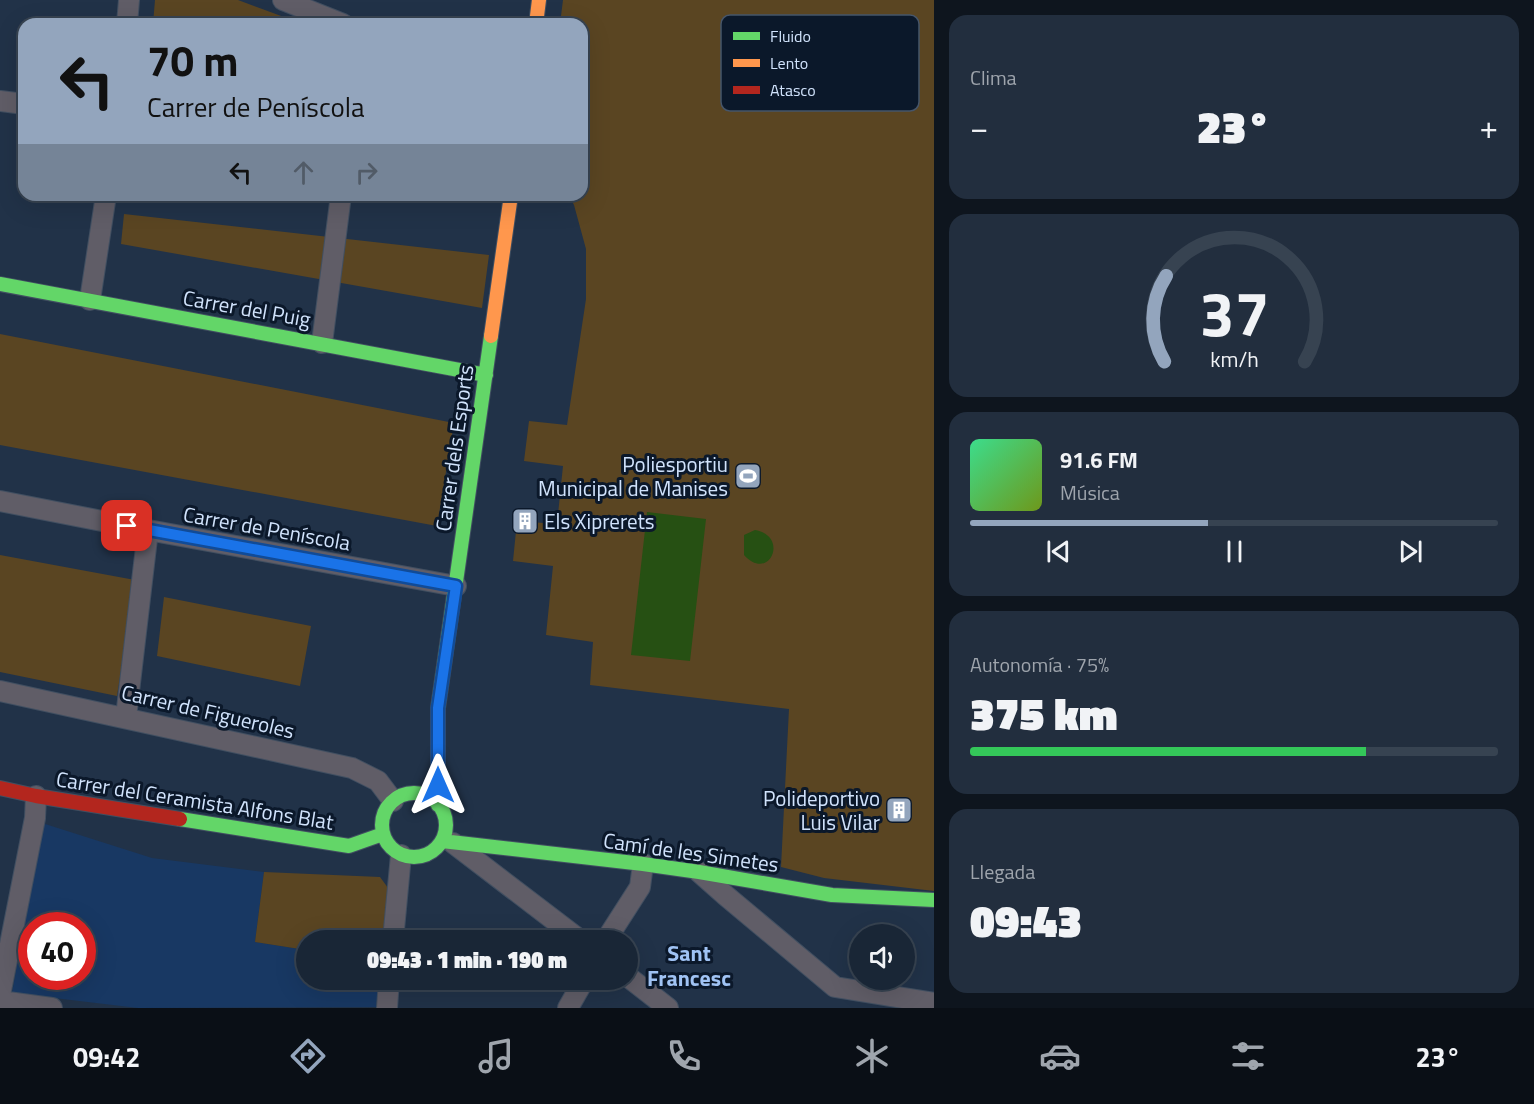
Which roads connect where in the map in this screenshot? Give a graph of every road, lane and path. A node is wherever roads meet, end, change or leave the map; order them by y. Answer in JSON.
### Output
{"nodes":[{"id":1,"x":129,"y":0,"type":"edge"},
{"id":2,"x":283,"y":0,"type":"edge"},
{"id":3,"x":539,"y":0,"type":"edge"},
{"id":4,"x":128,"y":18,"type":"edge"},
{"id":5,"x":328,"y":18,"type":"edge"},
{"id":6,"x":537,"y":18,"type":"edge"},
{"id":7,"x":0,"y":101,"type":"edge"},
{"id":8,"x":18,"y":103,"type":"edge"},
{"id":9,"x":105,"y":201,"type":"edge"},
{"id":10,"x":341,"y":201,"type":"edge"},
{"id":11,"x":510,"y":201,"type":"edge"},
{"id":12,"x":0,"y":284,"type":"edge"},
{"id":13,"x":90,"y":300,"type":"junction"},
{"id":14,"x":322,"y":344,"type":"junction"},
{"id":15,"x":486,"y":375,"type":"junction"},
{"id":16,"x":0,"y":501,"type":"edge"},
{"id":17,"x":148,"y":531,"type":"junction"},
{"id":18,"x":456,"y":586,"type":"junction"},
{"id":19,"x":0,"y":691,"type":"edge"},
{"id":20,"x":438,"y":708,"type":"junction"},
{"id":21,"x":126,"y":717,"type":"junction"},
{"id":22,"x":424,"y":750,"type":"dead end"},
{"id":23,"x":0,"y":788,"type":"edge"},
{"id":24,"x":405,"y":793,"type":"junction"},
{"id":25,"x":36,"y":796,"type":"junction"},
{"id":26,"x":438,"y":804,"type":"junction"},
{"id":27,"x":383,"y":834,"type":"junction"},
{"id":28,"x":448,"y":842,"type":"junction"},
{"id":29,"x":401,"y":855,"type":"junction"},
{"id":30,"x":644,"y":864,"type":"junction"},
{"id":31,"x":699,"y":872,"type":"junction"},
{"id":32,"x":934,"y":900,"type":"edge"},
{"id":33,"x":394,"y":930,"type":"edge"},
{"id":34,"x":567,"y":930,"type":"edge"},
{"id":35,"x":612,"y":930,"type":"edge"},
{"id":36,"x":638,"y":985,"type":"edge"},
{"id":37,"x":388,"y":990,"type":"edge"},
{"id":38,"x":578,"y":990,"type":"edge"},
{"id":39,"x":0,"y":995,"type":"edge"},
{"id":40,"x":0,"y":1001,"type":"edge"},
{"id":41,"x":934,"y":1003,"type":"edge"},
{"id":42,"x":52,"y":1008,"type":"edge"},
{"id":43,"x":387,"y":1008,"type":"edge"},
{"id":44,"x":568,"y":1008,"type":"edge"},
{"id":45,"x":668,"y":1008,"type":"edge"}],
"edges":[{"from":1,"to":4,"type":"street"},
{"from":2,"to":5,"type":"street"},
{"from":3,"to":6,"type":"street"},
{"from":7,"to":8,"type":"street"},
{"from":9,"to":13,"type":"street"},
{"from":10,"to":14,"type":"street"},
{"from":11,"to":15,"type":"street","name":"Carrer dels Esports"},
{"from":12,"to":13,"type":"street","name":"Carrer del Puig"},
{"from":13,"to":14,"type":"street","name":"Carrer del Puig"},
{"from":14,"to":15,"type":"street","name":"Carrer del Puig"},
{"from":15,"to":18,"type":"street","name":"Carrer dels Esports"},
{"from":16,"to":17,"type":"street","name":"Carrer de Peníscola"},
{"from":17,"to":18,"type":"street","name":"Carrer de Peníscola"},
{"from":17,"to":21,"type":"street"},
{"from":18,"to":20,"type":"street","name":"Carrer dels Esports"},
{"from":19,"to":21,"type":"street","name":"Carrer de Figueroles"},
{"from":20,"to":22,"type":"street","name":"Carrer dels Esports"},
{"from":20,"to":26,"type":"street","name":"Carrer dels Esports"},
{"from":21,"to":24,"type":"street","name":"Carrer de Figueroles"},
{"from":23,"to":25,"type":"street","name":"Carrer del Ceramista Alfons Blat"},
{"from":24,"to":26,"type":"street"},
{"from":24,"to":27,"type":"street"},
{"from":25,"to":27,"type":"street","name":"Carrer del Ceramista Alfons Blat"},
{"from":25,"to":39,"type":"street"},
{"from":26,"to":28,"type":"street"},
{"from":27,"to":29,"type":"street"},
{"from":28,"to":29,"type":"street"},
{"from":28,"to":30,"type":"street","name":"Camí de les Simetes"},
{"from":28,"to":34,"type":"street"},
{"from":29,"to":33,"type":"street"},
{"from":30,"to":31,"type":"street","name":"Camí de les Simetes"},
{"from":30,"to":35,"type":"street"},
{"from":31,"to":32,"type":"street","name":"Camí de les Simetes"},
{"from":31,"to":41,"type":"street"},
{"from":36,"to":45,"type":"street"},
{"from":37,"to":43,"type":"street"},
{"from":38,"to":44,"type":"street"},
{"from":40,"to":42,"type":"street"}]}
